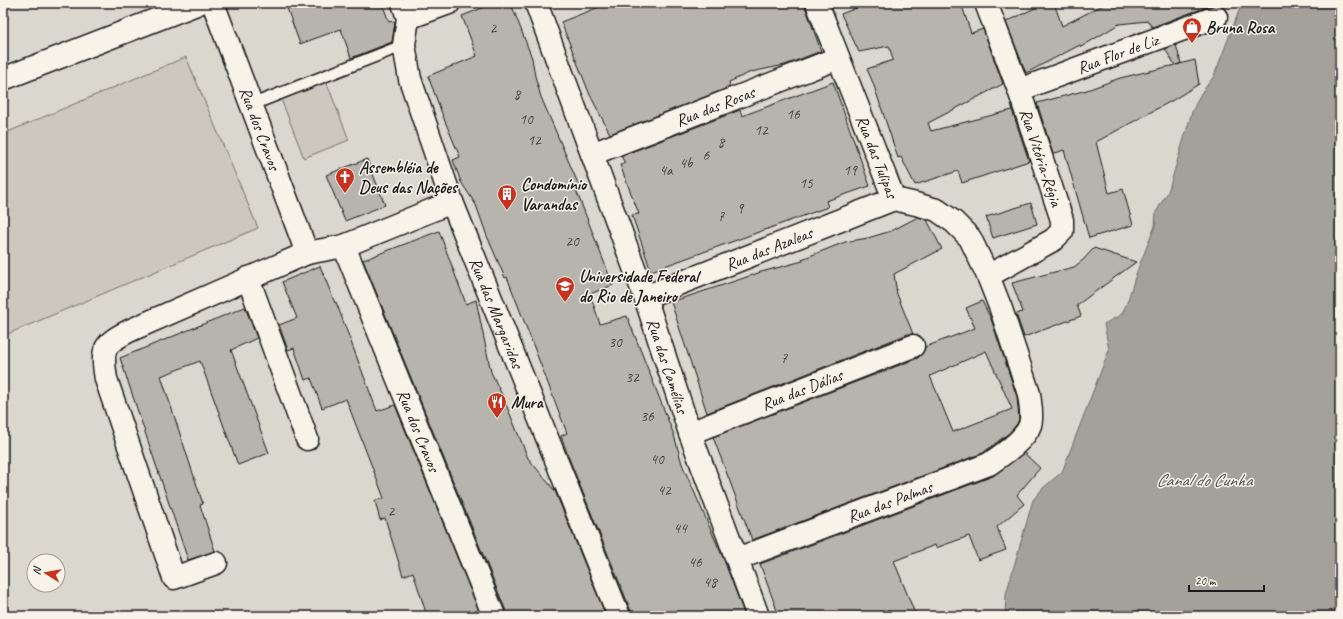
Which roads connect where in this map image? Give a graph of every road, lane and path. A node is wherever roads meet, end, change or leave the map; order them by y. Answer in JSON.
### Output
{"nodes":[{"id":1,"x":199,"y":3,"type":"edge"},
{"id":2,"x":213,"y":3,"type":"edge"},
{"id":3,"x":449,"y":3,"type":"edge"},
{"id":4,"x":817,"y":3,"type":"edge"},
{"id":5,"x":986,"y":3,"type":"edge"},
{"id":6,"x":538,"y":4,"type":"edge"},
{"id":7,"x":405,"y":10,"type":"edge"},
{"id":8,"x":1216,"y":18,"type":"dead end"},
{"id":9,"x":404,"y":45,"type":"junction"},
{"id":10,"x":838,"y":58,"type":"junction"},
{"id":11,"x":3,"y":78,"type":"edge"},
{"id":12,"x":1019,"y":90,"type":"junction"},
{"id":13,"x":252,"y":105,"type":"junction"},
{"id":14,"x":592,"y":154,"type":"junction"},
{"id":15,"x":894,"y":199,"type":"junction"},
{"id":16,"x":452,"y":202,"type":"junction"},
{"id":17,"x":344,"y":246,"type":"junction"},
{"id":18,"x":307,"y":253,"type":"junction"},
{"id":19,"x":988,"y":276,"type":"junction"},
{"id":20,"x":248,"y":278,"type":"junction"},
{"id":21,"x":645,"y":296,"type":"junction"},
{"id":22,"x":913,"y":346,"type":"dead end"},
{"id":23,"x":1030,"y":426,"type":"joint"},
{"id":24,"x":690,"y":434,"type":"junction"},
{"id":25,"x":307,"y":439,"type":"dead end"},
{"id":26,"x":737,"y":559,"type":"junction"},
{"id":27,"x":216,"y":564,"type":"dead end"},
{"id":28,"x":494,"y":616,"type":"edge"},
{"id":29,"x":619,"y":616,"type":"edge"},
{"id":30,"x":758,"y":616,"type":"edge"}],
"edges":[{"from":1,"to":11,"type":"street"},
{"from":2,"to":13,"type":"street","name":"Rua dos Cravos"},
{"from":3,"to":7,"type":"street"},
{"from":4,"to":10,"type":"street","name":"Rua das Tulipas"},
{"from":5,"to":12,"type":"street","name":"Rua Vitória-Régia"},
{"from":6,"to":14,"type":"street","name":"Rua das Camélias"},
{"from":7,"to":9,"type":"street","name":"Rua das Margaridas"},
{"from":8,"to":12,"type":"street","name":"Rua Flor de Liz"},
{"from":9,"to":13,"type":"lane"},
{"from":9,"to":16,"type":"street","name":"Rua das Margaridas"},
{"from":10,"to":14,"type":"street","name":"Rua das Rosas"},
{"from":10,"to":15,"type":"street","name":"Rua das Tulipas"},
{"from":12,"to":19,"type":"street","name":"Rua Vitória-Régia"},
{"from":13,"to":18,"type":"street","name":"Rua dos Cravos"},
{"from":14,"to":21,"type":"street","name":"Rua das Camélias"},
{"from":15,"to":19,"type":"street","name":"Rua das Tulipas"},
{"from":15,"to":21,"type":"street","name":"Rua das Azaleas"},
{"from":16,"to":17,"type":"street"},
{"from":16,"to":29,"type":"street","name":"Rua das Margaridas"},
{"from":17,"to":18,"type":"street"},
{"from":17,"to":28,"type":"street","name":"Rua dos Cravos"},
{"from":18,"to":20,"type":"street"},
{"from":19,"to":23,"type":"street","name":"Rua das Tulipas"},
{"from":20,"to":25,"type":"street"},
{"from":20,"to":27,"type":"street"},
{"from":21,"to":24,"type":"street","name":"Rua das Camélias"},
{"from":22,"to":24,"type":"street","name":"Rua das Dálias"},
{"from":23,"to":26,"type":"street","name":"Rua das Palmas"},
{"from":24,"to":26,"type":"street","name":"Rua das Camélias"},
{"from":26,"to":30,"type":"street","name":"Rua das Camélias"}]}
